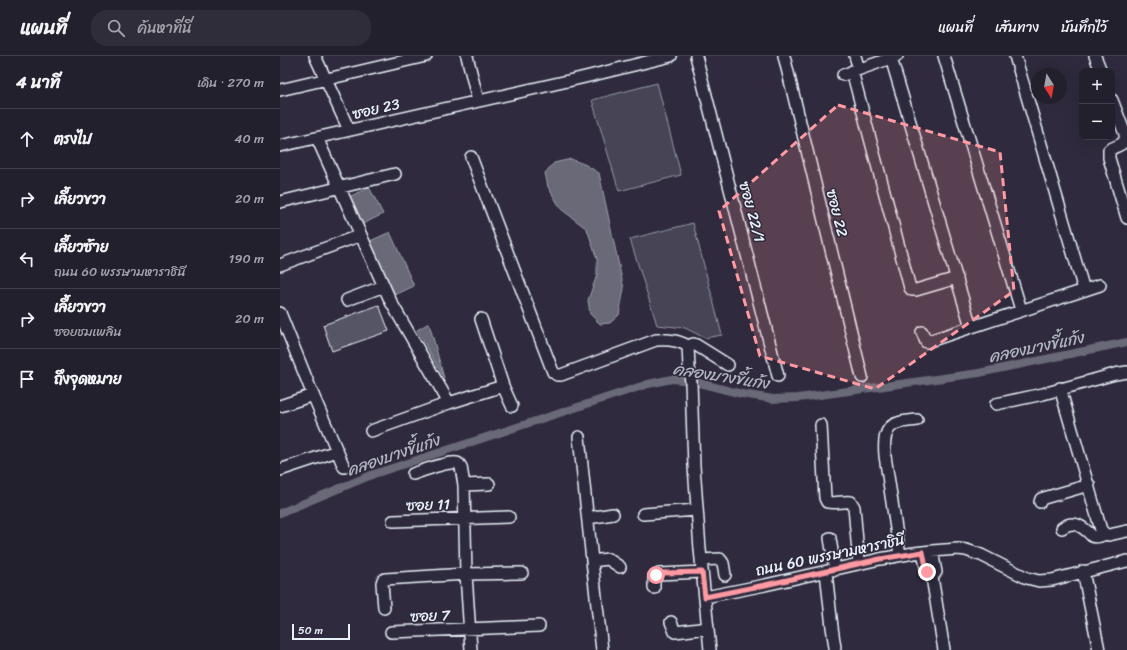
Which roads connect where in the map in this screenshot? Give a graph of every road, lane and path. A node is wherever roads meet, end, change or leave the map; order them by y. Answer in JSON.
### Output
{"nodes":[{"id":1,"x":315,"y":56,"type":"edge"},
{"id":2,"x":426,"y":56,"type":"edge"},
{"id":3,"x":467,"y":56,"type":"edge"},
{"id":4,"x":671,"y":56,"type":"edge"},
{"id":5,"x":696,"y":56,"type":"edge"},
{"id":6,"x":784,"y":56,"type":"edge"},
{"id":7,"x":855,"y":56,"type":"edge"},
{"id":8,"x":944,"y":56,"type":"edge"},
{"id":9,"x":1015,"y":56,"type":"edge"},
{"id":10,"x":1095,"y":56,"type":"edge"},
{"id":11,"x":894,"y":57,"type":"edge"},
{"id":12,"x":1100,"y":68,"type":"edge"},
{"id":13,"x":851,"y":72,"type":"junction"},
{"id":14,"x":326,"y":79,"type":"junction"},
{"id":15,"x":280,"y":90,"type":"edge"},
{"id":16,"x":478,"y":101,"type":"junction"},
{"id":17,"x":1114,"y":104,"type":"edge"},
{"id":18,"x":349,"y":130,"type":"junction"},
{"id":19,"x":317,"y":138,"type":"junction"},
{"id":20,"x":280,"y":146,"type":"edge"},
{"id":21,"x":470,"y":157,"type":"dead end"},
{"id":22,"x":395,"y":174,"type":"dead end"},
{"id":23,"x":340,"y":188,"type":"junction"},
{"id":24,"x":280,"y":202,"type":"edge"},
{"id":25,"x":1127,"y":218,"type":"edge"},
{"id":26,"x":361,"y":235,"type":"junction"},
{"id":27,"x":280,"y":265,"type":"edge"},
{"id":28,"x":957,"y":278,"type":"junction"},
{"id":29,"x":1100,"y":285,"type":"dead end"},
{"id":30,"x":384,"y":286,"type":"junction"},
{"id":31,"x":1084,"y":290,"type":"junction"},
{"id":32,"x":347,"y":300,"type":"dead end"},
{"id":33,"x":1021,"y":310,"type":"junction"},
{"id":34,"x":280,"y":313,"type":"edge"},
{"id":35,"x":481,"y":319,"type":"dead end"},
{"id":36,"x":971,"y":327,"type":"junction"},
{"id":37,"x":922,"y":332,"type":"dead end"},
{"id":38,"x":688,"y":346,"type":"junction"},
{"id":39,"x":728,"y":365,"type":"dead end"},
{"id":40,"x":1127,"y":372,"type":"edge"},
{"id":41,"x":778,"y":376,"type":"dead end"},
{"id":42,"x":862,"y":377,"type":"dead end"},
{"id":43,"x":504,"y":386,"type":"junction"},
{"id":44,"x":1060,"y":388,"type":"junction"},
{"id":45,"x":313,"y":395,"type":"junction"},
{"id":46,"x":449,"y":404,"type":"junction"},
{"id":47,"x":996,"y":404,"type":"dead end"},
{"id":48,"x":280,"y":406,"type":"edge"},
{"id":49,"x":512,"y":406,"type":"dead end"},
{"id":50,"x":917,"y":420,"type":"dead end"},
{"id":51,"x":821,"y":425,"type":"dead end"},
{"id":52,"x":371,"y":431,"type":"dead end"},
{"id":53,"x":579,"y":437,"type":"dead end"},
{"id":54,"x":336,"y":450,"type":"junction"},
{"id":55,"x":344,"y":467,"type":"dead end"},
{"id":56,"x":280,"y":470,"type":"edge"},
{"id":57,"x":413,"y":474,"type":"dead end"},
{"id":58,"x":489,"y":484,"type":"dead end"},
{"id":59,"x":464,"y":485,"type":"junction"},
{"id":60,"x":1089,"y":485,"type":"junction"},
{"id":61,"x":1040,"y":502,"type":"dead end"},
{"id":62,"x":697,"y":510,"type":"junction"},
{"id":63,"x":613,"y":514,"type":"dead end"},
{"id":64,"x":643,"y":514,"type":"dead end"},
{"id":65,"x":509,"y":517,"type":"dead end"},
{"id":66,"x":465,"y":518,"type":"junction"},
{"id":67,"x":588,"y":518,"type":"junction"},
{"id":68,"x":393,"y":521,"type":"dead end"},
{"id":69,"x":1062,"y":528,"type":"dead end"},
{"id":70,"x":1127,"y":531,"type":"edge"},
{"id":71,"x":1105,"y":534,"type":"junction"},
{"id":72,"x":830,"y":538,"type":"dead end"},
{"id":73,"x":927,"y":551,"type":"junction"},
{"id":74,"x":900,"y":555,"type":"junction"},
{"id":75,"x":592,"y":560,"type":"junction"},
{"id":76,"x":701,"y":560,"type":"junction"},
{"id":77,"x":1127,"y":561,"type":"edge"},
{"id":78,"x":859,"y":564,"type":"junction"},
{"id":79,"x":620,"y":567,"type":"dead end"},
{"id":80,"x":830,"y":571,"type":"junction"},
{"id":81,"x":1083,"y":571,"type":"junction"},
{"id":82,"x":702,"y":572,"type":"junction"},
{"id":83,"x":522,"y":573,"type":"dead end"},
{"id":84,"x":466,"y":574,"type":"junction"},
{"id":85,"x":725,"y":575,"type":"dead end"},
{"id":86,"x":654,"y":588,"type":"dead end"},
{"id":87,"x":705,"y":597,"type":"junction"},
{"id":88,"x":384,"y":608,"type":"dead end"},
{"id":89,"x":671,"y":622,"type":"dead end"},
{"id":90,"x":538,"y":626,"type":"dead end"},
{"id":91,"x":708,"y":628,"type":"junction"},
{"id":92,"x":470,"y":629,"type":"junction"},
{"id":93,"x":391,"y":632,"type":"dead end"},
{"id":94,"x":835,"y":648,"type":"dead end"},
{"id":95,"x":471,"y":650,"type":"edge"},
{"id":96,"x":602,"y":650,"type":"edge"},
{"id":97,"x":710,"y":650,"type":"edge"},
{"id":98,"x":944,"y":650,"type":"edge"},
{"id":99,"x":1100,"y":650,"type":"edge"}],
"edges":[{"from":1,"to":14,"type":"street"},
{"from":2,"to":14,"type":"street"},
{"from":3,"to":16,"type":"street"},
{"from":4,"to":16,"type":"street"},
{"from":5,"to":41,"type":"street","name":"ซอย 22/1"},
{"from":6,"to":42,"type":"street","name":"ซอย 22"},
{"from":7,"to":13,"type":"street"},
{"from":8,"to":33,"type":"street"},
{"from":9,"to":31,"type":"street"},
{"from":10,"to":12,"type":"street"},
{"from":11,"to":13,"type":"street"},
{"from":11,"to":28,"type":"street"},
{"from":13,"to":28,"type":"street"},
{"from":14,"to":15,"type":"street"},
{"from":14,"to":18,"type":"street"},
{"from":16,"to":18,"type":"street","name":"ซอย 23"},
{"from":17,"to":25,"type":"street"},
{"from":18,"to":19,"type":"street","name":"ซอย 23"},
{"from":19,"to":20,"type":"street","name":"ซอย 23"},
{"from":19,"to":23,"type":"street"},
{"from":21,"to":38,"type":"street"},
{"from":22,"to":23,"type":"street"},
{"from":23,"to":24,"type":"street"},
{"from":23,"to":26,"type":"street"},
{"from":26,"to":27,"type":"street"},
{"from":26,"to":30,"type":"street"},
{"from":28,"to":36,"type":"street"},
{"from":29,"to":31,"type":"street"},
{"from":30,"to":32,"type":"street"},
{"from":30,"to":46,"type":"street"},
{"from":31,"to":33,"type":"street"},
{"from":33,"to":36,"type":"street"},
{"from":34,"to":45,"type":"street"},
{"from":35,"to":43,"type":"street"},
{"from":36,"to":37,"type":"street"},
{"from":38,"to":39,"type":"street"},
{"from":38,"to":62,"type":"street"},
{"from":40,"to":44,"type":"street"},
{"from":43,"to":46,"type":"street"},
{"from":43,"to":49,"type":"street"},
{"from":44,"to":47,"type":"street"},
{"from":44,"to":60,"type":"street"},
{"from":45,"to":48,"type":"street"},
{"from":45,"to":54,"type":"street"},
{"from":46,"to":52,"type":"street"},
{"from":50,"to":74,"type":"street"},
{"from":51,"to":78,"type":"street"},
{"from":53,"to":67,"type":"street"},
{"from":54,"to":55,"type":"street"},
{"from":54,"to":56,"type":"street"},
{"from":57,"to":59,"type":"street"},
{"from":58,"to":59,"type":"street"},
{"from":59,"to":66,"type":"street"},
{"from":60,"to":61,"type":"street"},
{"from":60,"to":71,"type":"street"},
{"from":62,"to":64,"type":"street"},
{"from":62,"to":76,"type":"street"},
{"from":63,"to":67,"type":"street"},
{"from":65,"to":66,"type":"street","name":"ซอย 11"},
{"from":66,"to":68,"type":"street","name":"ซอย 11"},
{"from":66,"to":84,"type":"street"},
{"from":67,"to":75,"type":"street"},
{"from":69,"to":71,"type":"street"},
{"from":70,"to":71,"type":"street"},
{"from":72,"to":80,"type":"street"},
{"from":73,"to":74,"type":"street","name":"ถนน 60 พรรษามหาราชินี"},
{"from":73,"to":81,"type":"street","name":"ถนน 60 พรรษามหาราชินี"},
{"from":73,"to":98,"type":"street"},
{"from":74,"to":78,"type":"street","name":"ถนน 60 พรรษามหาราชินี"},
{"from":75,"to":79,"type":"street"},
{"from":75,"to":96,"type":"street"},
{"from":76,"to":82,"type":"street"},
{"from":76,"to":85,"type":"street"},
{"from":77,"to":81,"type":"street","name":"ถนน 60 พรรษามหาราชินี"},
{"from":78,"to":80,"type":"street","name":"ถนน 60 พรรษามหาราชินี"},
{"from":80,"to":87,"type":"street","name":"ถนน 60 พรรษามหาราชินี"},
{"from":80,"to":94,"type":"street"},
{"from":81,"to":99,"type":"street"},
{"from":82,"to":86,"type":"street"},
{"from":82,"to":87,"type":"street"},
{"from":83,"to":84,"type":"street"},
{"from":84,"to":88,"type":"street"},
{"from":84,"to":92,"type":"street"},
{"from":87,"to":91,"type":"street"},
{"from":89,"to":91,"type":"street"},
{"from":90,"to":92,"type":"street","name":"ซอย 7"},
{"from":91,"to":97,"type":"street"},
{"from":92,"to":93,"type":"street","name":"ซอย 7"},
{"from":92,"to":95,"type":"street"}]}
